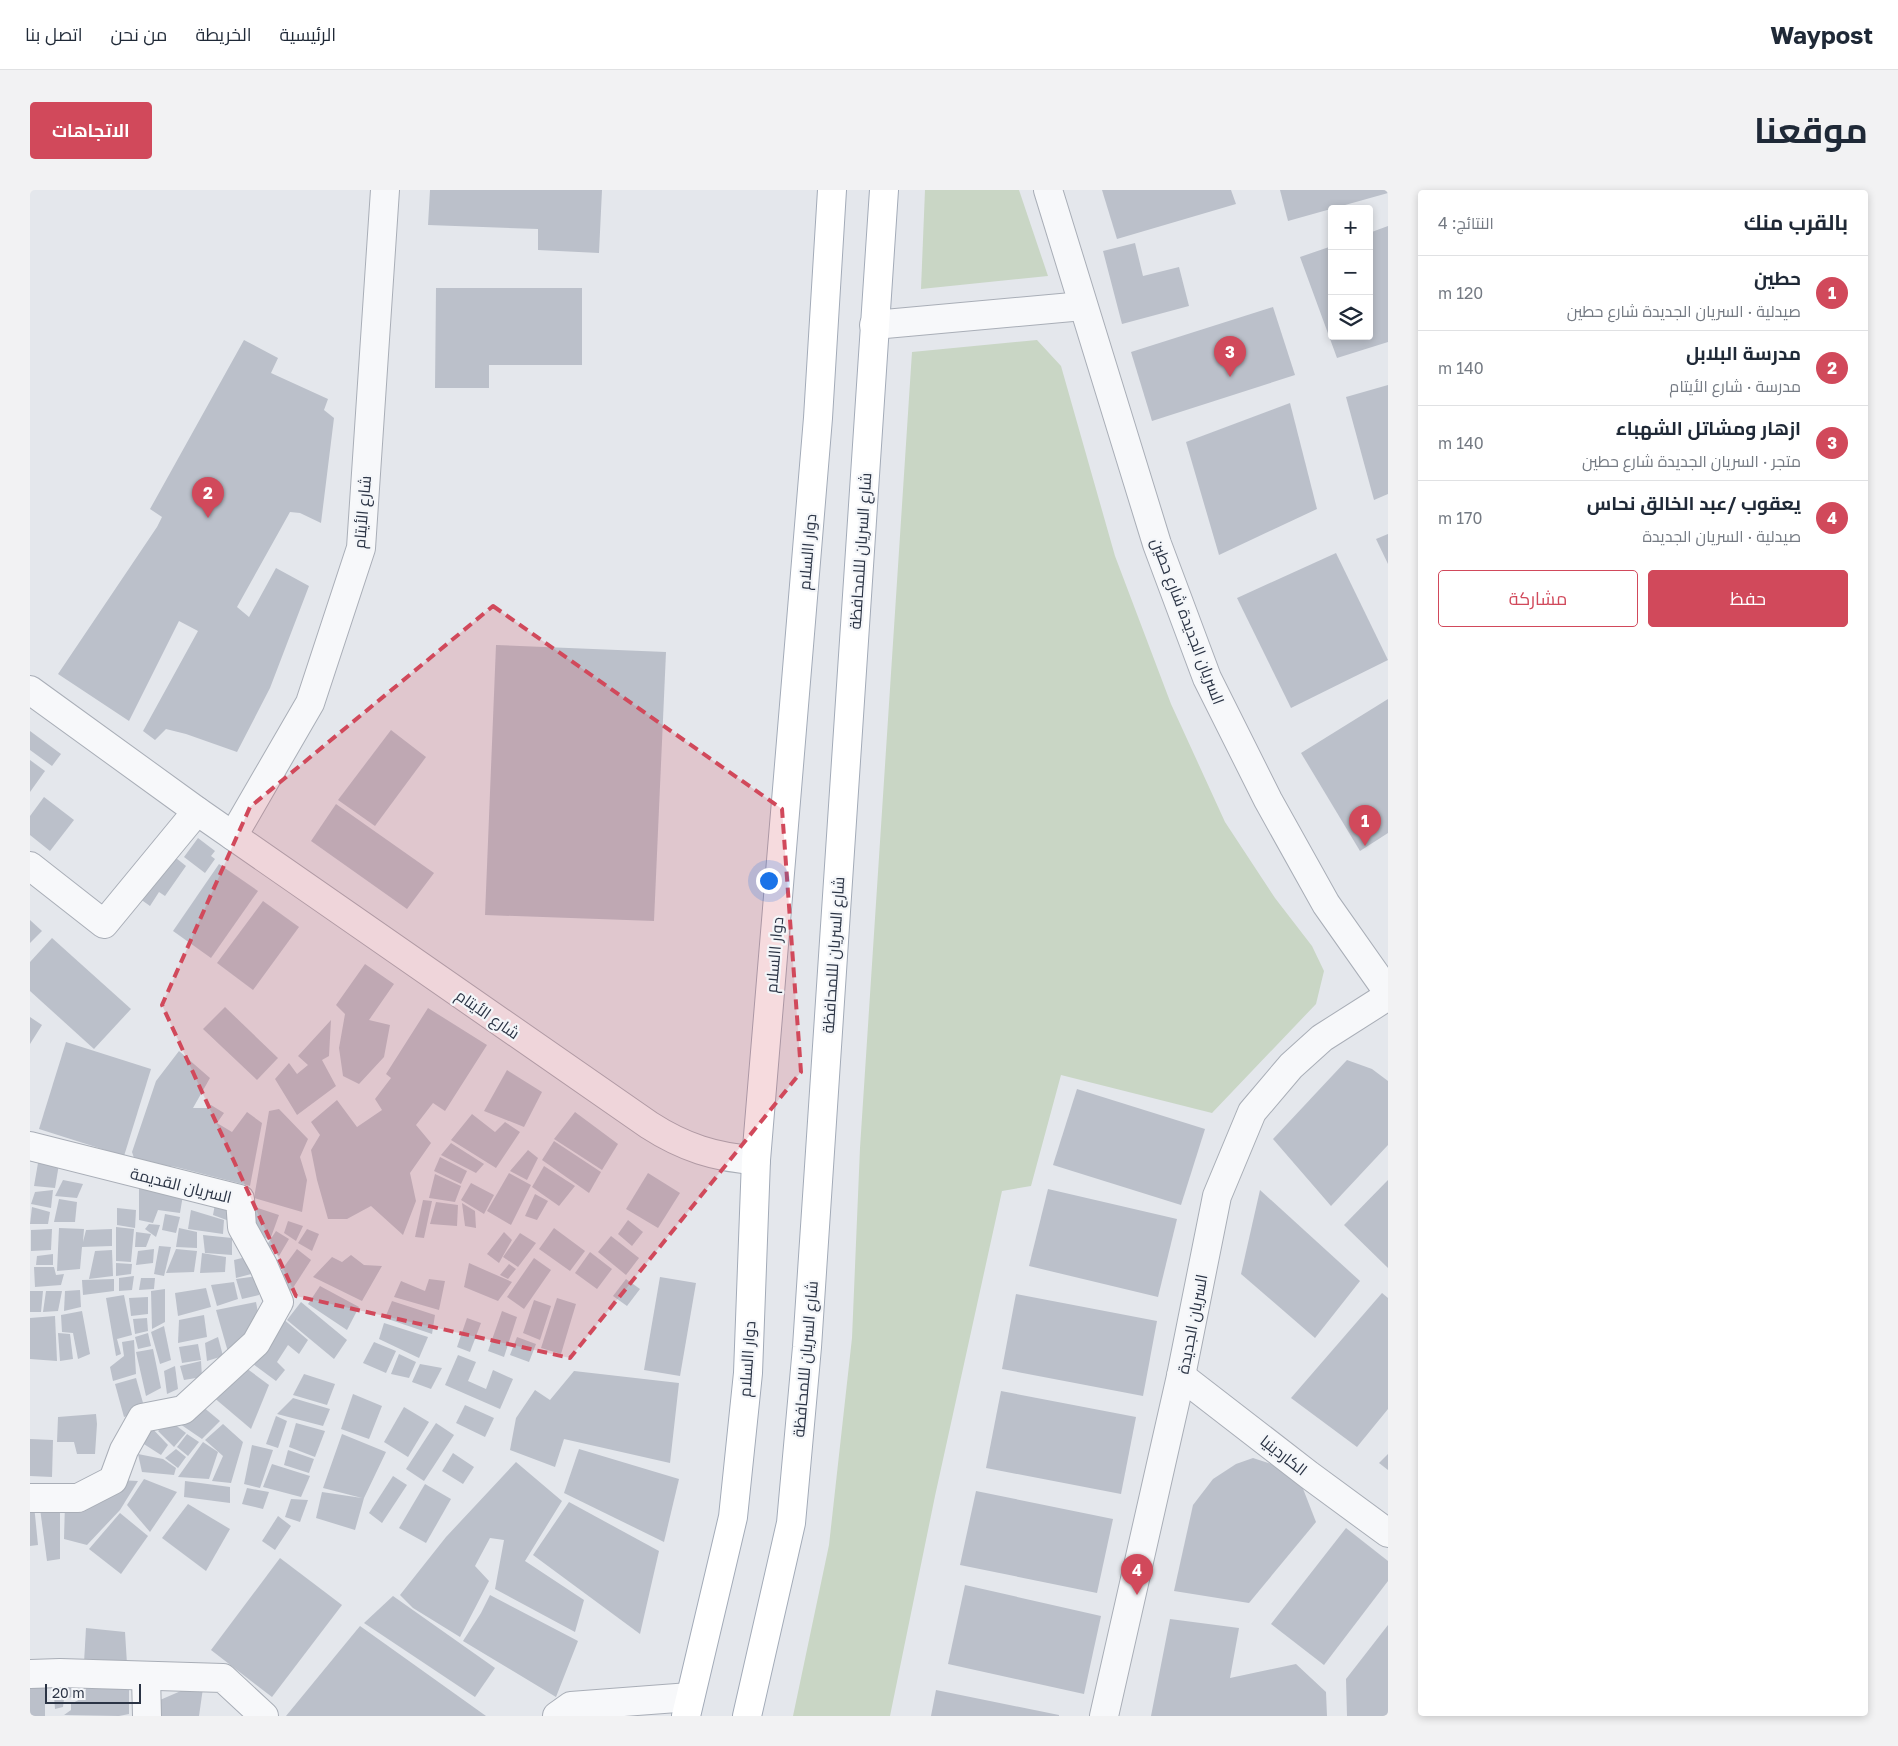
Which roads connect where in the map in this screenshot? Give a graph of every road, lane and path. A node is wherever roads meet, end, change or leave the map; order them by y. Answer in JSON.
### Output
{"nodes":[{"id":1,"x":384,"y":190,"type":"edge"},
{"id":2,"x":832,"y":190,"type":"edge"},
{"id":3,"x":884,"y":190,"type":"edge"},
{"id":4,"x":1048,"y":190,"type":"edge"},
{"id":5,"x":1083,"y":306,"type":"junction"},
{"id":6,"x":874,"y":325,"type":"junction"},
{"id":7,"x":30,"y":690,"type":"edge"},
{"id":8,"x":196,"y":811,"type":"junction"},
{"id":9,"x":233,"y":836,"type":"junction"},
{"id":10,"x":30,"y":866,"type":"edge"},
{"id":11,"x":1388,"y":992,"type":"edge"},
{"id":12,"x":1388,"y":996,"type":"edge"},
{"id":13,"x":30,"y":1146,"type":"edge"},
{"id":14,"x":756,"y":1160,"type":"junction"},
{"id":15,"x":1181,"y":1376,"type":"junction"},
{"id":16,"x":30,"y":1498,"type":"edge"},
{"id":17,"x":1388,"y":1533,"type":"edge"},
{"id":18,"x":30,"y":1674,"type":"edge"},
{"id":19,"x":146,"y":1677,"type":"junction"},
{"id":20,"x":688,"y":1706,"type":"edge"},
{"id":21,"x":147,"y":1716,"type":"edge"},
{"id":22,"x":264,"y":1716,"type":"edge"},
{"id":23,"x":557,"y":1716,"type":"edge"},
{"id":24,"x":747,"y":1716,"type":"edge"},
{"id":25,"x":1104,"y":1716,"type":"edge"}],
"edges":[{"from":1,"to":9,"type":"street","name":"شارع الأيتام"},
{"from":2,"to":14,"type":"main road","name":"دوار االسلام"},
{"from":3,"to":6,"type":"main road","name":"شارع السريان لللمحافظة"},
{"from":4,"to":5,"type":"street","name":"السريان الجديدة شارع حطين"},
{"from":5,"to":6,"type":"street"},
{"from":5,"to":11,"type":"street","name":"السريان الجديدة شارع حطين"},
{"from":6,"to":24,"type":"main road","name":"شارع السريان لللمحافظة"},
{"from":7,"to":8,"type":"street","name":"شارع الأيتام"},
{"from":8,"to":9,"type":"street","name":"شارع الأيتام"},
{"from":8,"to":10,"type":"street"},
{"from":9,"to":14,"type":"street","name":"شارع الأيتام"},
{"from":12,"to":15,"type":"street","name":"السريان الجديدة"},
{"from":13,"to":16,"type":"street","name":"السريان القديمة"},
{"from":14,"to":20,"type":"main road","name":"دوار االسلام"},
{"from":15,"to":17,"type":"street","name":"الكاردينيا"},
{"from":15,"to":25,"type":"street","name":"السريان الجديدة"},
{"from":18,"to":19,"type":"street"},
{"from":19,"to":21,"type":"street"},
{"from":19,"to":22,"type":"street"},
{"from":20,"to":23,"type":"street"}]}
